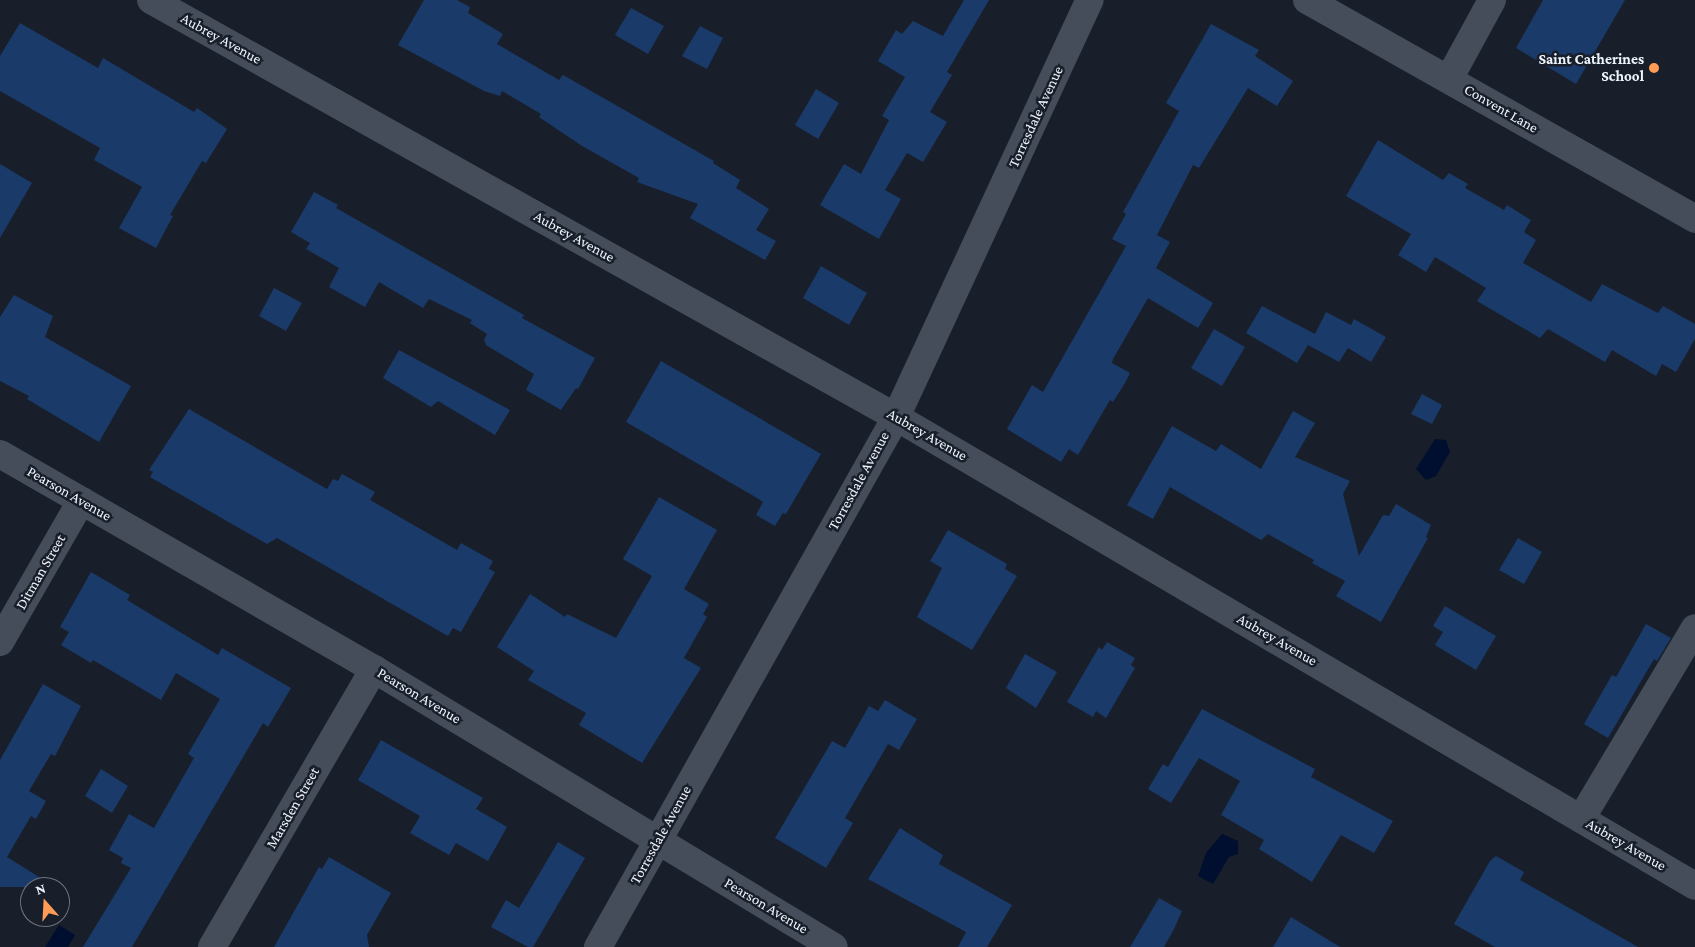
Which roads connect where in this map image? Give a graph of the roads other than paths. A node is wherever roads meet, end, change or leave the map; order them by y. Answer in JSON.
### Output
{"nodes":[{"id":1,"x":150,"y":0,"type":"edge"},
{"id":2,"x":1090,"y":0,"type":"edge"},
{"id":3,"x":1307,"y":0,"type":"edge"},
{"id":4,"x":1492,"y":0,"type":"edge"},
{"id":5,"x":1449,"y":79,"type":"junction"},
{"id":6,"x":1695,"y":219,"type":"edge"},
{"id":7,"x":896,"y":416,"type":"junction"},
{"id":8,"x":0,"y":454,"type":"edge"},
{"id":9,"x":81,"y":501,"type":"junction"},
{"id":10,"x":1695,"y":628,"type":"edge"},
{"id":11,"x":0,"y":642,"type":"edge"},
{"id":12,"x":374,"y":669,"type":"junction"},
{"id":13,"x":1581,"y":819,"type":"junction"},
{"id":14,"x":658,"y":840,"type":"junction"},
{"id":15,"x":1695,"y":886,"type":"edge"},
{"id":16,"x":212,"y":947,"type":"edge"},
{"id":17,"x":598,"y":947,"type":"edge"},
{"id":18,"x":834,"y":947,"type":"edge"}],
"edges":[{"from":1,"to":7,"type":"street","name":"Aubrey Avenue"},
{"from":2,"to":7,"type":"street","name":"Torresdale Avenue"},
{"from":3,"to":5,"type":"street","name":"Convent Lane"},
{"from":4,"to":5,"type":"street"},
{"from":5,"to":6,"type":"street","name":"Convent Lane"},
{"from":7,"to":13,"type":"street","name":"Aubrey Avenue"},
{"from":7,"to":14,"type":"street","name":"Torresdale Avenue"},
{"from":8,"to":9,"type":"street","name":"Pearson Avenue"},
{"from":9,"to":11,"type":"street","name":"Ditman Street"},
{"from":9,"to":12,"type":"street","name":"Pearson Avenue"},
{"from":10,"to":13,"type":"street"},
{"from":12,"to":14,"type":"street","name":"Pearson Avenue"},
{"from":12,"to":16,"type":"street","name":"Marsden Street"},
{"from":13,"to":15,"type":"street","name":"Aubrey Avenue"},
{"from":14,"to":17,"type":"street","name":"Torresdale Avenue"},
{"from":14,"to":18,"type":"street","name":"Pearson Avenue"}]}
